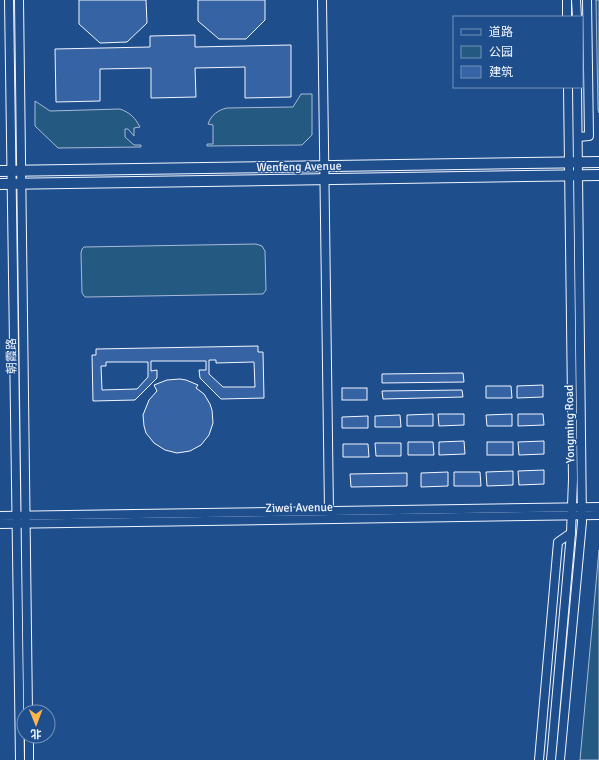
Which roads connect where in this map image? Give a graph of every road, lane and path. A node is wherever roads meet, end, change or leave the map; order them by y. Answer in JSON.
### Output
{"nodes":[{"id":1,"x":9,"y":0,"type":"edge"},
{"id":2,"x":19,"y":0,"type":"edge"},
{"id":3,"x":322,"y":0,"type":"edge"},
{"id":4,"x":567,"y":0,"type":"edge"},
{"id":5,"x":576,"y":0,"type":"edge"},
{"id":6,"x":587,"y":0,"type":"edge"},
{"id":7,"x":567,"y":16,"type":"edge"},
{"id":8,"x":576,"y":16,"type":"edge"},
{"id":9,"x":568,"y":88,"type":"edge"},
{"id":10,"x":577,"y":88,"type":"edge"},
{"id":11,"x":578,"y":137,"type":"junction"},
{"id":12,"x":574,"y":162,"type":"junction"},
{"id":13,"x":599,"y":162,"type":"edge"},
{"id":14,"x":324,"y":166,"type":"junction"},
{"id":15,"x":16,"y":170,"type":"junction"},
{"id":16,"x":0,"y":171,"type":"edge"},
{"id":17,"x":599,"y":175,"type":"edge"},
{"id":18,"x":574,"y":176,"type":"junction"},
{"id":19,"x":324,"y":180,"type":"junction"},
{"id":20,"x":0,"y":184,"type":"edge"},
{"id":21,"x":16,"y":184,"type":"junction"},
{"id":22,"x":599,"y":508,"type":"edge"},
{"id":23,"x":329,"y":512,"type":"junction"},
{"id":24,"x":572,"y":512,"type":"junction"},
{"id":25,"x":582,"y":512,"type":"junction"},
{"id":26,"x":599,"y":515,"type":"edge"},
{"id":27,"x":0,"y":516,"type":"edge"},
{"id":28,"x":16,"y":520,"type":"junction"},
{"id":29,"x":26,"y":520,"type":"junction"},
{"id":30,"x":0,"y":524,"type":"edge"},
{"id":31,"x":572,"y":533,"type":"junction"},
{"id":32,"x":28,"y":704,"type":"edge"},
{"id":33,"x":29,"y":744,"type":"edge"},
{"id":34,"x":20,"y":760,"type":"edge"},
{"id":35,"x":29,"y":760,"type":"edge"},
{"id":36,"x":539,"y":760,"type":"edge"},
{"id":37,"x":551,"y":760,"type":"edge"},
{"id":38,"x":560,"y":760,"type":"edge"}],
"edges":[{"from":1,"to":15,"type":"street","name":"朝霞路"},
{"from":2,"to":15,"type":"street","name":"朝霞路"},
{"from":3,"to":14,"type":"street"},
{"from":4,"to":7,"type":"street"},
{"from":5,"to":8,"type":"street"},
{"from":6,"to":11,"type":"street"},
{"from":9,"to":12,"type":"street","name":"Yongming Road"},
{"from":10,"to":11,"type":"street","name":"Yongming Road"},
{"from":11,"to":12,"type":"street","name":"Yongming Road"},
{"from":12,"to":13,"type":"main road","name":"Wenfeng Avenue"},
{"from":12,"to":14,"type":"main road","name":"Wenfeng Avenue"},
{"from":12,"to":18,"type":"street","name":"Yongming Road"},
{"from":14,"to":15,"type":"main road","name":"Wenfeng Avenue"},
{"from":14,"to":19,"type":"street"},
{"from":15,"to":16,"type":"main road","name":"Wenfeng Avenue"},
{"from":15,"to":21,"type":"street","name":"朝霞路"},
{"from":17,"to":18,"type":"main road","name":"Wenfeng Avenue"},
{"from":18,"to":19,"type":"main road","name":"Wenfeng Avenue"},
{"from":18,"to":24,"type":"street","name":"Yongming Road"},
{"from":18,"to":25,"type":"street","name":"Yongming Road"},
{"from":19,"to":21,"type":"main road","name":"Wenfeng Avenue"},
{"from":19,"to":23,"type":"street"},
{"from":20,"to":21,"type":"main road","name":"Wenfeng Avenue"},
{"from":21,"to":28,"type":"street","name":"朝霞路"},
{"from":21,"to":29,"type":"street","name":"朝霞路"},
{"from":22,"to":25,"type":"street","name":"Ziwei Avenue"},
{"from":23,"to":24,"type":"street","name":"Ziwei Avenue"},
{"from":23,"to":29,"type":"street","name":"Ziwei Avenue"},
{"from":24,"to":25,"type":"street","name":"Ziwei Avenue"},
{"from":24,"to":29,"type":"street","name":"Ziwei Avenue"},
{"from":24,"to":31,"type":"street","name":"Yongming Road"},
{"from":25,"to":26,"type":"street","name":"Ziwei Avenue"},
{"from":25,"to":38,"type":"street","name":"Yongming Road"},
{"from":27,"to":28,"type":"street","name":"Ziwei Avenue"},
{"from":28,"to":29,"type":"street","name":"Ziwei Avenue"},
{"from":28,"to":30,"type":"street","name":"Ziwei Avenue"},
{"from":28,"to":34,"type":"street","name":"朝霞路"},
{"from":29,"to":32,"type":"street","name":"朝霞路"},
{"from":31,"to":36,"type":"street"},
{"from":31,"to":37,"type":"street","name":"Yongming Road"},
{"from":33,"to":35,"type":"street"}]}
